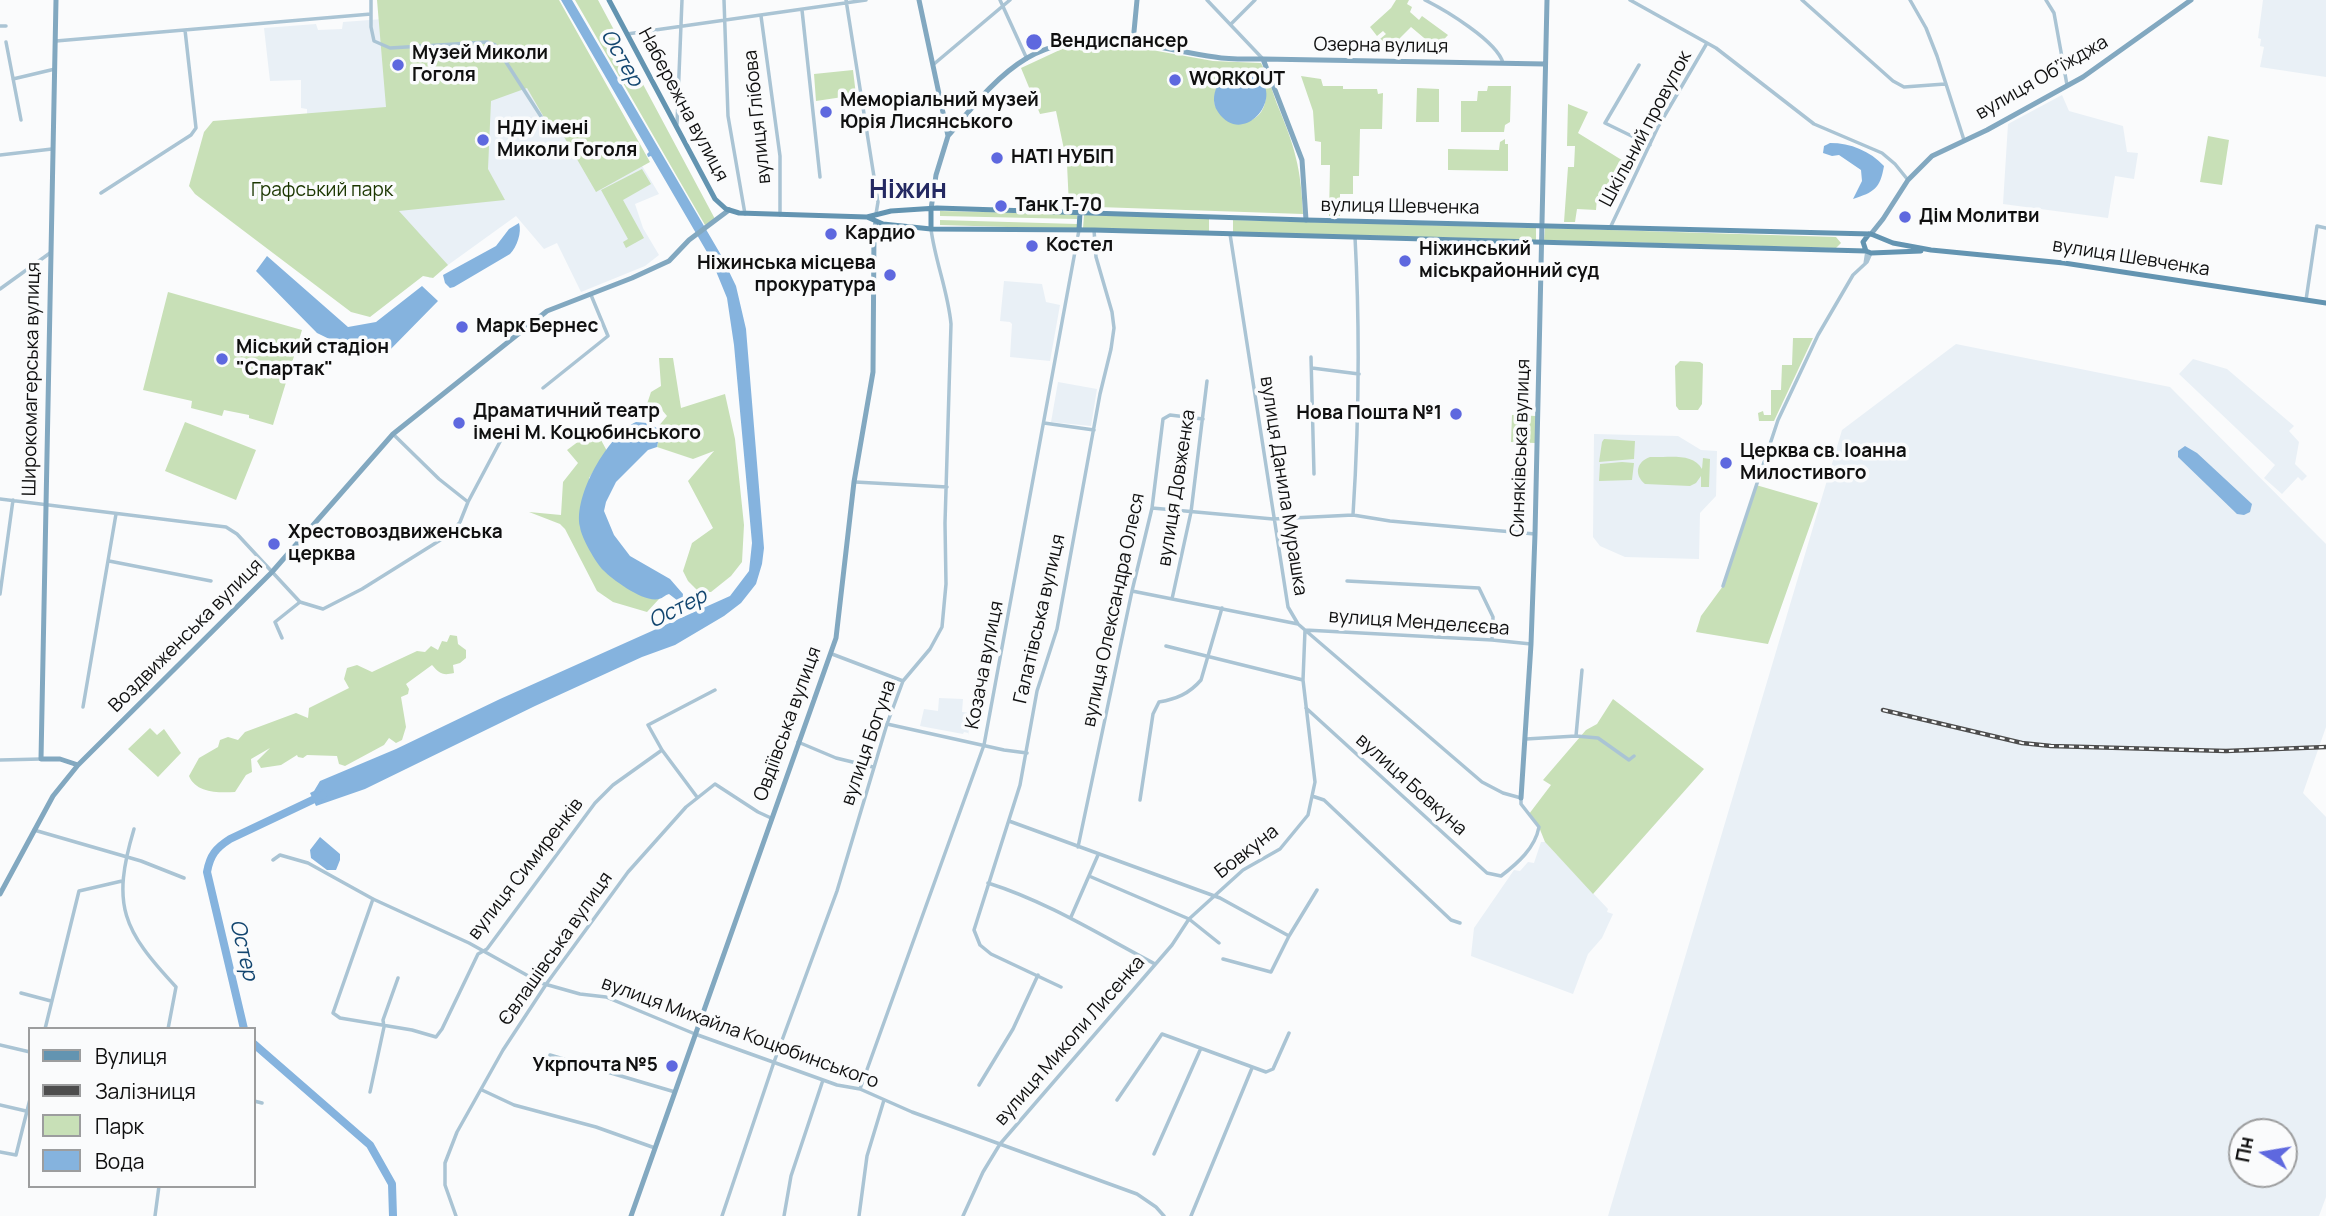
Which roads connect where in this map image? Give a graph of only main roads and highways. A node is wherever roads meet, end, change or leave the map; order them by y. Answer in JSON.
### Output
{"nodes":[{"id":1,"x":609,"y":0,"type":"edge"},
{"id":2,"x":931,"y":209,"type":"junction"},
{"id":3,"x":1080,"y":212,"type":"junction"},
{"id":4,"x":876,"y":214,"type":"junction"},
{"id":5,"x":867,"y":217,"type":"junction"},
{"id":6,"x":1231,"y":217,"type":"junction"},
{"id":7,"x":876,"y":222,"type":"junction"},
{"id":8,"x":931,"y":229,"type":"junction"},
{"id":9,"x":1079,"y":230,"type":"junction"},
{"id":10,"x":1230,"y":234,"type":"junction"},
{"id":11,"x":1870,"y":234,"type":"junction"},
{"id":12,"x":1879,"y":237,"type":"junction"},
{"id":13,"x":1931,"y":250,"type":"junction"},
{"id":14,"x":1870,"y":252,"type":"junction"},
{"id":15,"x":2326,"y":303,"type":"edge"}],
"edges":[{"from":1,"to":5,"type":"main road","name":"Набережна вулиця"},
{"from":2,"to":3,"type":"main road","name":"вулиця Шевченка"},
{"from":2,"to":4,"type":"main road","name":"вулиця Шевченка"},
{"from":2,"to":8,"type":"main road"},
{"from":3,"to":6,"type":"main road","name":"вулиця Шевченка"},
{"from":3,"to":9,"type":"main road"},
{"from":4,"to":5,"type":"main road","name":"вулиця Шевченка"},
{"from":4,"to":7,"type":"main road"},
{"from":5,"to":7,"type":"main road"},
{"from":6,"to":10,"type":"main road"},
{"from":6,"to":11,"type":"main road","name":"вулиця Шевченка"},
{"from":7,"to":8,"type":"main road","name":"вулиця Шевченка"},
{"from":8,"to":9,"type":"main road","name":"вулиця Шевченка"},
{"from":9,"to":10,"type":"main road","name":"вулиця Шевченка"},
{"from":10,"to":14,"type":"main road","name":"вулиця Шевченка"},
{"from":11,"to":12,"type":"main road","name":"вулиця Шевченка"},
{"from":11,"to":14,"type":"main road"},
{"from":12,"to":13,"type":"main road","name":"вулиця Шевченка"},
{"from":12,"to":14,"type":"main road"},
{"from":13,"to":14,"type":"main road","name":"вулиця Шевченка"},
{"from":13,"to":15,"type":"main road","name":"вулиця Шевченка"}]}
